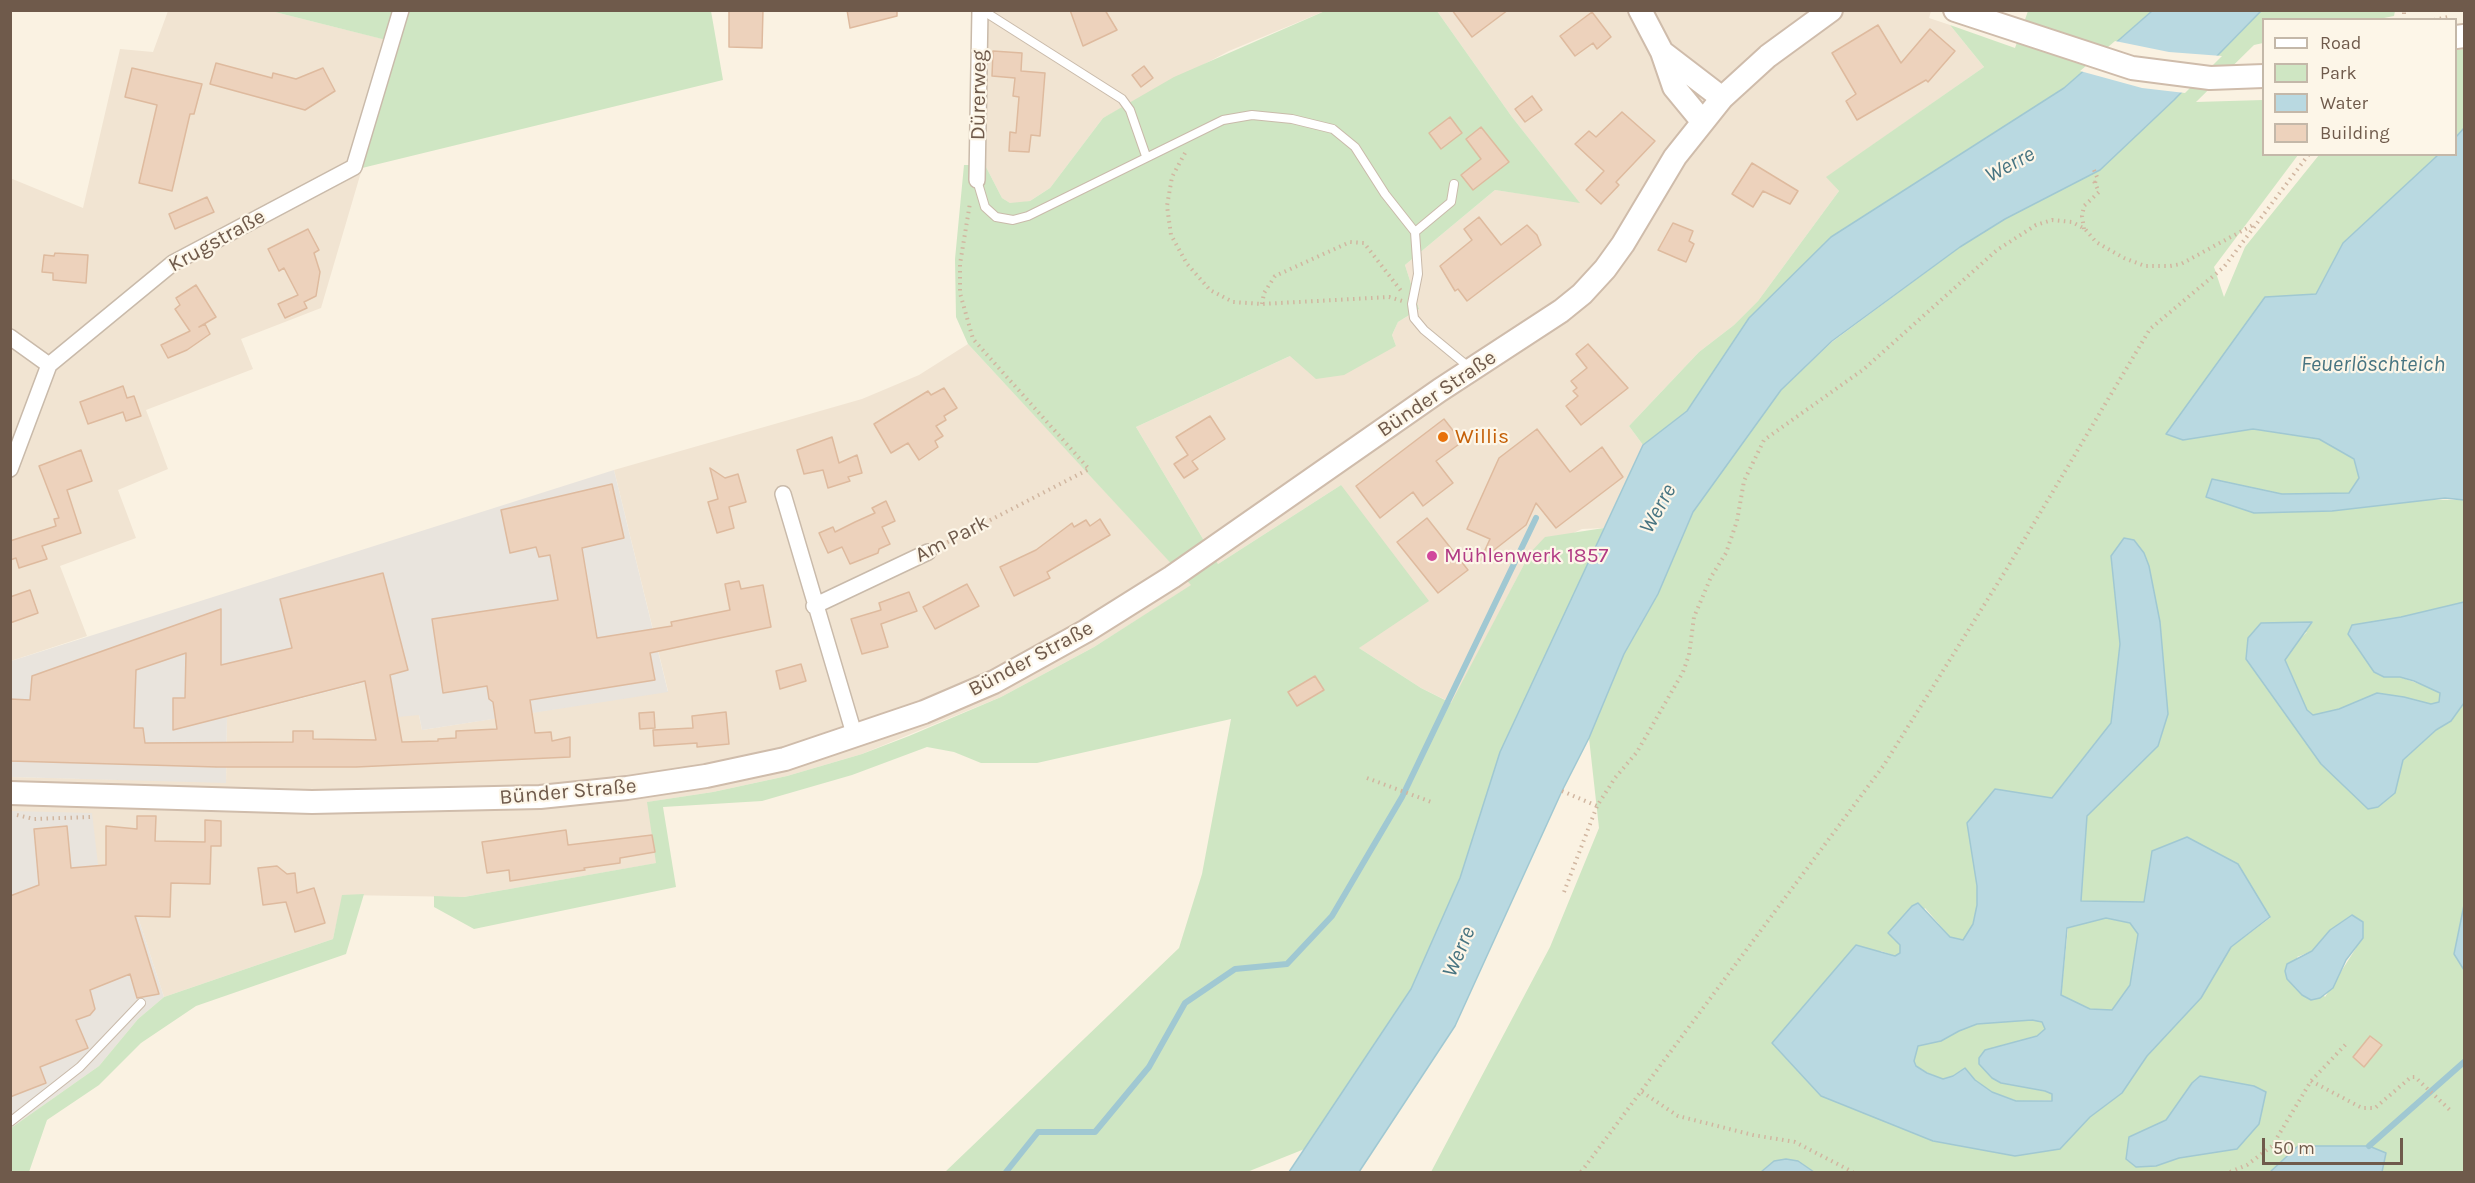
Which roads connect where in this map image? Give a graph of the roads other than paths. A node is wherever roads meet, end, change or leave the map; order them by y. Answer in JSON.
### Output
{"nodes":[{"id":1,"x":401,"y":10,"type":"edge"},
{"id":2,"x":981,"y":10,"type":"edge"},
{"id":3,"x":1640,"y":10,"type":"edge"},
{"id":4,"x":1831,"y":10,"type":"edge"},
{"id":5,"x":1955,"y":10,"type":"edge"},
{"id":6,"x":1662,"y":52,"type":"junction"},
{"id":7,"x":2262,"y":76,"type":"edge"},
{"id":8,"x":1722,"y":98,"type":"junction"},
{"id":9,"x":1702,"y":121,"type":"junction"},
{"id":10,"x":1146,"y":156,"type":"junction"},
{"id":11,"x":977,"y":180,"type":"joint"},
{"id":12,"x":1454,"y":184,"type":"dead end"},
{"id":13,"x":1415,"y":232,"type":"junction"},
{"id":14,"x":10,"y":337,"type":"edge"},
{"id":15,"x":50,"y":365,"type":"junction"},
{"id":16,"x":1471,"y":369,"type":"junction"},
{"id":17,"x":10,"y":469,"type":"edge"},
{"id":18,"x":783,"y":494,"type":"dead end"},
{"id":19,"x":928,"y":552,"type":"road end"},
{"id":20,"x":814,"y":606,"type":"junction"},
{"id":21,"x":855,"y":737,"type":"junction"},
{"id":22,"x":10,"y":793,"type":"edge"},
{"id":23,"x":141,"y":1003,"type":"dead end"},
{"id":24,"x":10,"y":1122,"type":"edge"}],
"edges":[{"from":1,"to":15,"type":"street","name":"Krugstraße"},
{"from":2,"to":10,"type":"lane"},
{"from":2,"to":11,"type":"street","name":"Dürerweg"},
{"from":3,"to":6,"type":"main road"},
{"from":4,"to":8,"type":"main road","name":"Bünder Straße"},
{"from":5,"to":7,"type":"main road"},
{"from":6,"to":8,"type":"main road"},
{"from":6,"to":9,"type":"main road"},
{"from":8,"to":9,"type":"main road","name":"Bünder Straße"},
{"from":9,"to":16,"type":"main road","name":"Bünder Straße"},
{"from":10,"to":11,"type":"lane"},
{"from":10,"to":13,"type":"lane"},
{"from":12,"to":13,"type":"lane"},
{"from":13,"to":16,"type":"lane"},
{"from":14,"to":15,"type":"street"},
{"from":15,"to":17,"type":"street","name":"Krugstraße"},
{"from":16,"to":21,"type":"main road","name":"Bünder Straße"},
{"from":18,"to":20,"type":"street"},
{"from":19,"to":20,"type":"street","name":"Am Park"},
{"from":20,"to":21,"type":"street"},
{"from":21,"to":22,"type":"main road","name":"Bünder Straße"},
{"from":23,"to":24,"type":"lane"}]}
